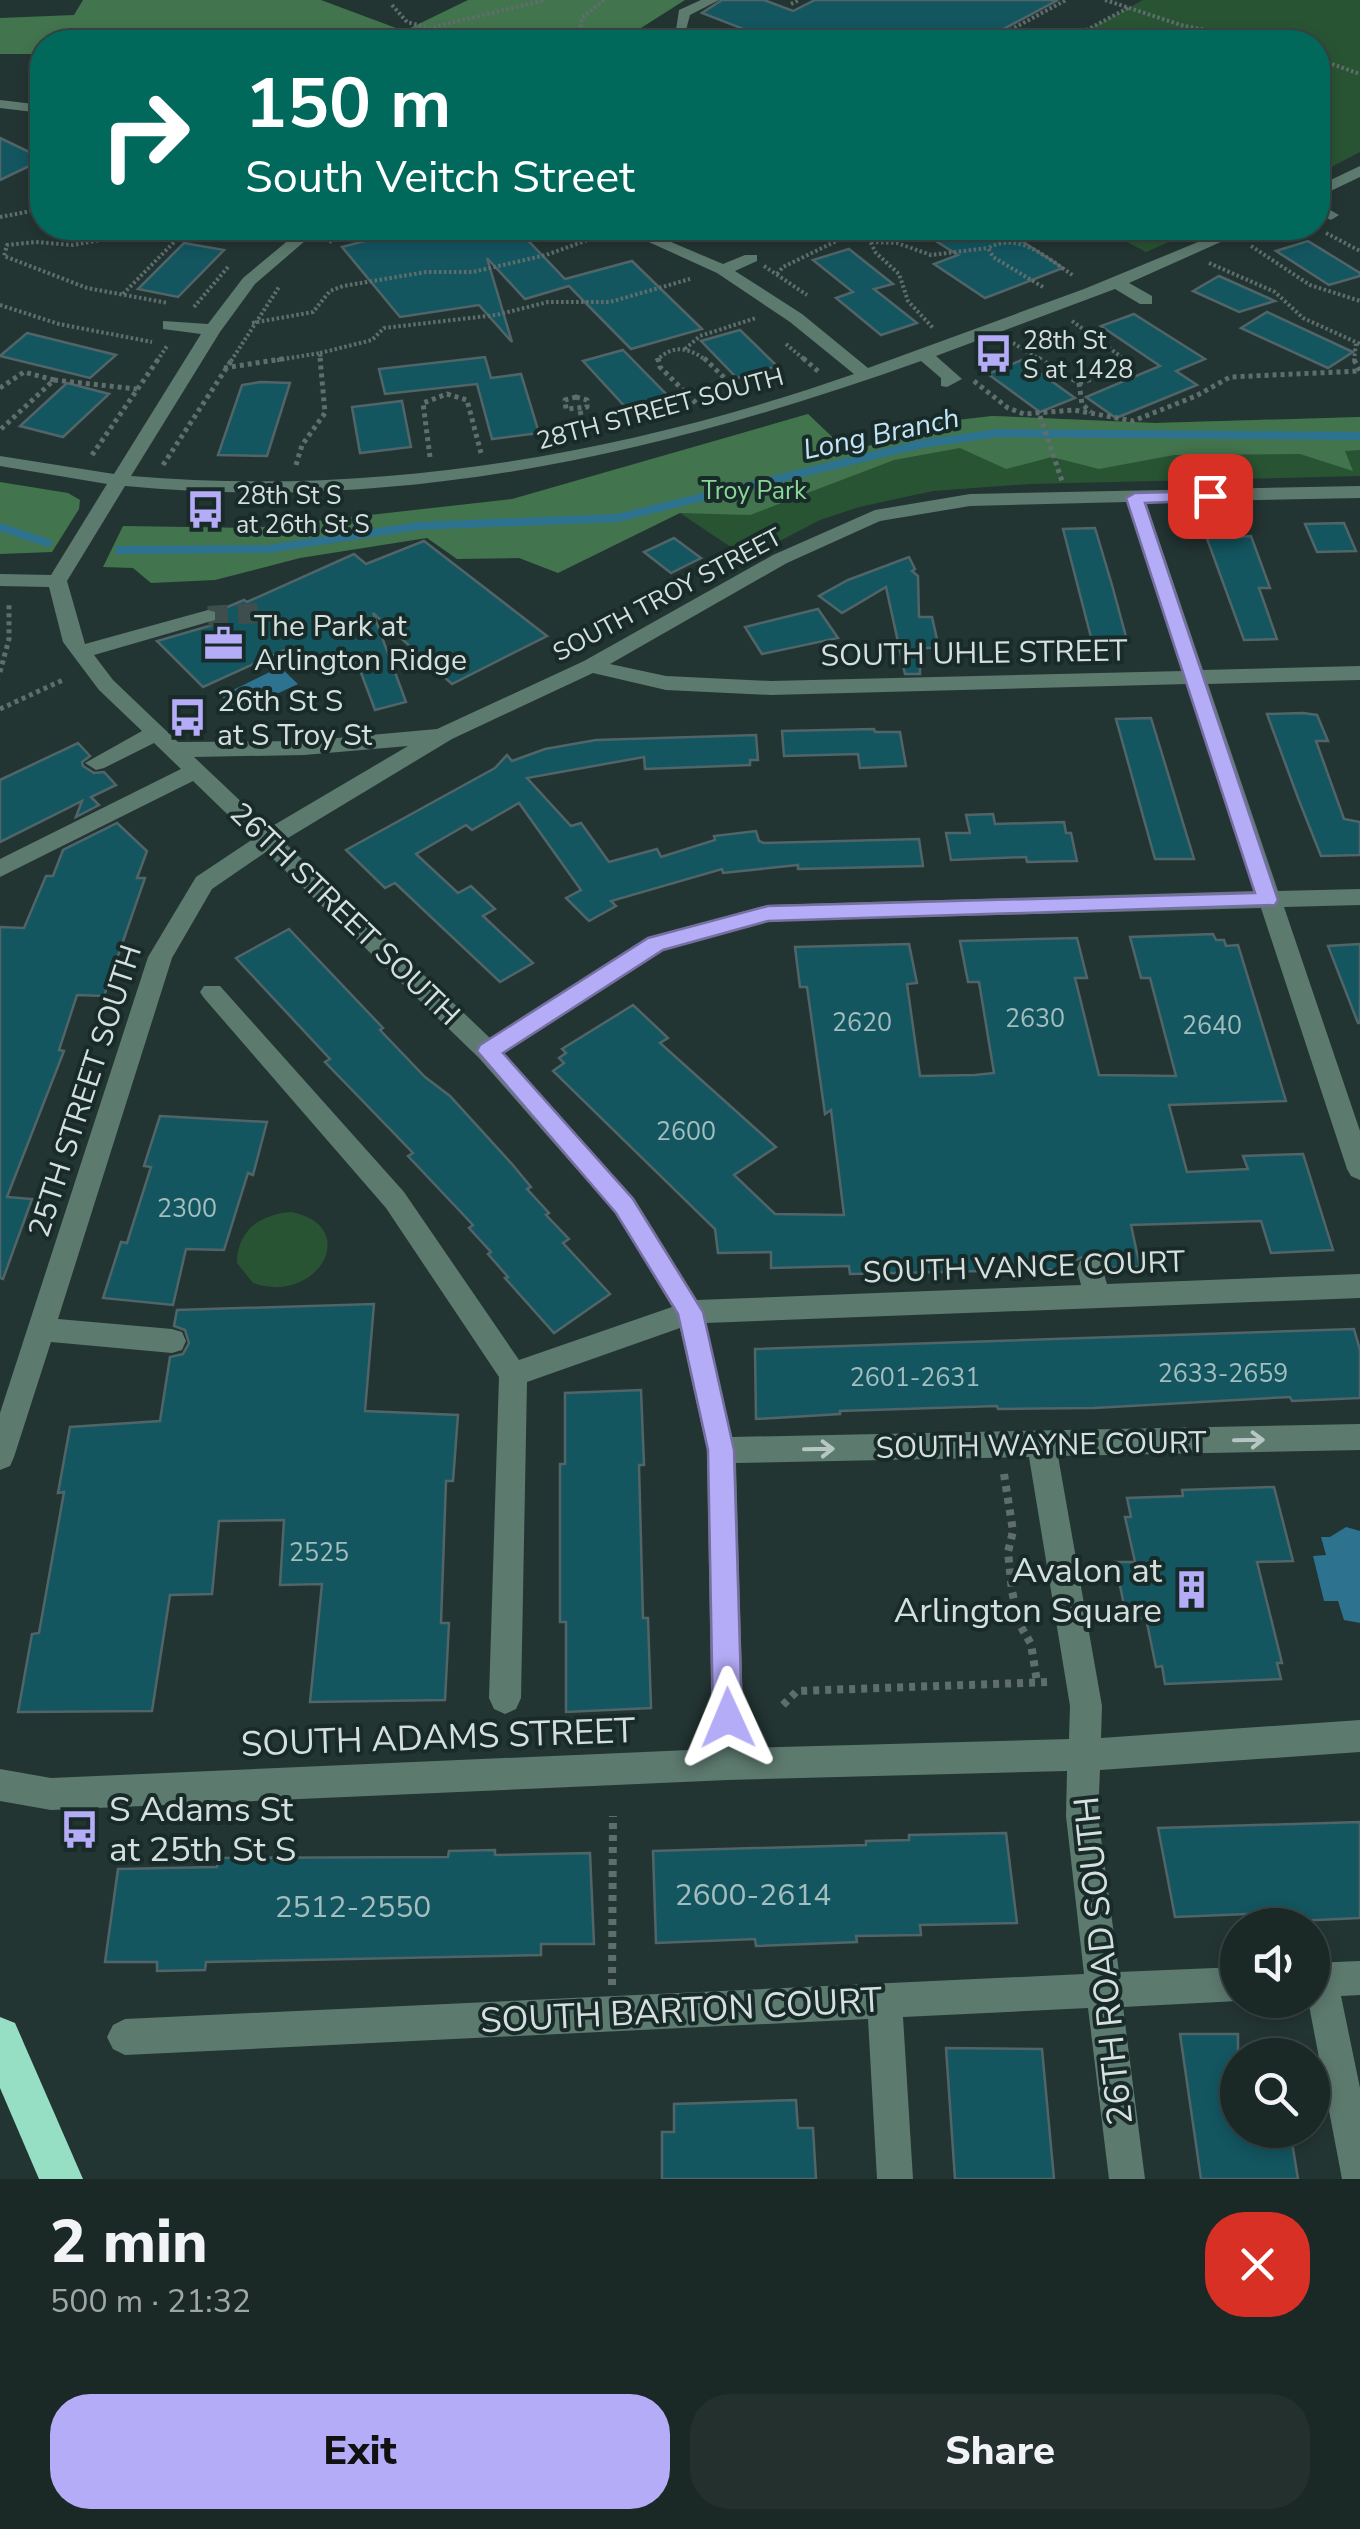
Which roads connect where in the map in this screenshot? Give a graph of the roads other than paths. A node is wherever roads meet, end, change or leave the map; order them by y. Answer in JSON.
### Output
{"nodes":[{"id":1,"x":712,"y":0,"type":"edge"},
{"id":2,"x":681,"y":27,"type":"dead end"},
{"id":3,"x":0,"y":104,"type":"edge"},
{"id":4,"x":30,"y":108,"type":"edge"},
{"id":5,"x":1360,"y":171,"type":"edge"},
{"id":6,"x":1330,"y":186,"type":"edge"},
{"id":7,"x":298,"y":240,"type":"edge"},
{"id":8,"x":636,"y":240,"type":"edge"},
{"id":9,"x":1235,"y":240,"type":"edge"},
{"id":10,"x":751,"y":258,"type":"dead end"},
{"id":11,"x":723,"y":270,"type":"junction"},
{"id":12,"x":1116,"y":282,"type":"junction"},
{"id":13,"x":1146,"y":300,"type":"dead end"},
{"id":14,"x":169,"y":325,"type":"dead end"},
{"id":15,"x":212,"y":330,"type":"junction"},
{"id":16,"x":924,"y":355,"type":"junction"},
{"id":17,"x":866,"y":375,"type":"junction"},
{"id":18,"x":947,"y":382,"type":"dead end"},
{"id":19,"x":0,"y":461,"type":"edge"},
{"id":20,"x":116,"y":480,"type":"junction"},
{"id":21,"x":1360,"y":492,"type":"edge"},
{"id":22,"x":1135,"y":498,"type":"junction"},
{"id":23,"x":0,"y":580,"type":"edge"},
{"id":24,"x":56,"y":580,"type":"junction"},
{"id":25,"x":208,"y":616,"type":"tunnel mouth"},
{"id":26,"x":81,"y":652,"type":"junction"},
{"id":27,"x":592,"y":666,"type":"junction"},
{"id":28,"x":1360,"y":673,"type":"edge"},
{"id":29,"x":1197,"y":678,"type":"junction"},
{"id":30,"x":156,"y":733,"type":"junction"},
{"id":31,"x":445,"y":734,"type":"junction"},
{"id":32,"x":172,"y":749,"type":"junction"},
{"id":33,"x":96,"y":763,"type":"dead end"},
{"id":34,"x":195,"y":770,"type":"junction"},
{"id":35,"x":269,"y":839,"type":"junction"},
{"id":36,"x":0,"y":868,"type":"edge"},
{"id":37,"x":1360,"y":896,"type":"edge"},
{"id":38,"x":1268,"y":900,"type":"junction"},
{"id":39,"x":212,"y":992,"type":"dead end"},
{"id":40,"x":488,"y":1051,"type":"junction"},
{"id":41,"x":1360,"y":1169,"type":"edge"},
{"id":42,"x":1090,"y":1268,"type":"dead end"},
{"id":43,"x":1360,"y":1286,"type":"edge"},
{"id":44,"x":1096,"y":1296,"type":"junction"},
{"id":45,"x":690,"y":1312,"type":"junction"},
{"id":46,"x":41,"y":1329,"type":"junction"},
{"id":47,"x":172,"y":1340,"type":"dead end"},
{"id":48,"x":512,"y":1375,"type":"junction"},
{"id":49,"x":1360,"y":1438,"type":"edge"},
{"id":50,"x":1042,"y":1446,"type":"junction"},
{"id":51,"x":721,"y":1450,"type":"junction"},
{"id":52,"x":0,"y":1457,"type":"edge"},
{"id":53,"x":506,"y":1698,"type":"dead end"},
{"id":54,"x":1360,"y":1736,"type":"edge"},
{"id":55,"x":1084,"y":1755,"type":"junction"},
{"id":56,"x":728,"y":1764,"type":"junction"},
{"id":57,"x":0,"y":1785,"type":"edge"},
{"id":58,"x":1360,"y":1978,"type":"edge"},
{"id":59,"x":1330,"y":1979,"type":"edge"},
{"id":60,"x":1220,"y":1985,"type":"edge"},
{"id":61,"x":1106,"y":1990,"type":"junction"},
{"id":62,"x":884,"y":2000,"type":"junction"},
{"id":63,"x":1325,"y":2018,"type":"edge"},
{"id":64,"x":125,"y":2036,"type":"dead end"},
{"id":65,"x":0,"y":2038,"type":"edge"},
{"id":66,"x":14,"y":2082,"type":"edge"},
{"id":67,"x":61,"y":2179,"type":"edge"},
{"id":68,"x":895,"y":2179,"type":"edge"},
{"id":69,"x":1127,"y":2179,"type":"edge"},
{"id":70,"x":1360,"y":2179,"type":"edge"}],
"edges":[{"from":1,"to":2,"type":"street"},
{"from":3,"to":4,"type":"street"},
{"from":5,"to":6,"type":"street"},
{"from":7,"to":15,"type":"street"},
{"from":8,"to":11,"type":"street"},
{"from":9,"to":12,"type":"street","name":"28TH STREET SOUTH"},
{"from":10,"to":11,"type":"street"},
{"from":11,"to":17,"type":"street"},
{"from":12,"to":13,"type":"street"},
{"from":12,"to":16,"type":"street","name":"28TH STREET SOUTH"},
{"from":14,"to":15,"type":"street"},
{"from":15,"to":20,"type":"street"},
{"from":16,"to":17,"type":"street","name":"28TH STREET SOUTH"},
{"from":16,"to":18,"type":"street"},
{"from":17,"to":20,"type":"street","name":"28TH STREET SOUTH"},
{"from":19,"to":20,"type":"street","name":"28TH STREET SOUTH"},
{"from":20,"to":24,"type":"street"},
{"from":21,"to":22,"type":"street","name":"SOUTH TROY STREET"},
{"from":22,"to":27,"type":"street","name":"SOUTH TROY STREET"},
{"from":22,"to":29,"type":"street"},
{"from":23,"to":24,"type":"street"},
{"from":24,"to":26,"type":"street","name":"26TH STREET SOUTH"},
{"from":25,"to":26,"type":"street"},
{"from":26,"to":30,"type":"street","name":"26TH STREET SOUTH"},
{"from":27,"to":29,"type":"street","name":"SOUTH UHLE STREET"},
{"from":27,"to":31,"type":"street","name":"SOUTH TROY STREET"},
{"from":28,"to":29,"type":"street","name":"SOUTH UHLE STREET"},
{"from":29,"to":38,"type":"street"},
{"from":30,"to":32,"type":"street","name":"26TH STREET SOUTH"},
{"from":30,"to":33,"type":"street"},
{"from":31,"to":32,"type":"street"},
{"from":31,"to":35,"type":"street","name":"SOUTH TROY STREET"},
{"from":32,"to":34,"type":"street","name":"26TH STREET SOUTH"},
{"from":34,"to":35,"type":"street","name":"26TH STREET SOUTH"},
{"from":34,"to":36,"type":"street"},
{"from":35,"to":40,"type":"street","name":"26TH STREET SOUTH"},
{"from":35,"to":46,"type":"street","name":"25TH STREET SOUTH"},
{"from":37,"to":38,"type":"street"},
{"from":38,"to":40,"type":"street"},
{"from":38,"to":41,"type":"street"},
{"from":39,"to":48,"type":"street"},
{"from":40,"to":45,"type":"street","name":"26TH STREET SOUTH"},
{"from":42,"to":44,"type":"street"},
{"from":43,"to":44,"type":"street","name":"SOUTH VANCE COURT"},
{"from":44,"to":45,"type":"street","name":"SOUTH VANCE COURT"},
{"from":45,"to":48,"type":"street","name":"SOUTH VANCE COURT"},
{"from":45,"to":51,"type":"street","name":"26TH STREET SOUTH"},
{"from":46,"to":47,"type":"street"},
{"from":46,"to":52,"type":"street","name":"25TH STREET SOUTH"},
{"from":48,"to":53,"type":"street"},
{"from":50,"to":49,"type":"street","name":"SOUTH WAYNE COURT","one_way":true},
{"from":51,"to":50,"type":"street","name":"SOUTH WAYNE COURT","one_way":true},
{"from":50,"to":55,"type":"street","name":"26TH ROAD SOUTH"},
{"from":51,"to":56,"type":"street","name":"26TH STREET SOUTH"},
{"from":54,"to":55,"type":"street","name":"SOUTH ADAMS STREET"},
{"from":55,"to":56,"type":"street","name":"SOUTH ADAMS STREET"},
{"from":55,"to":61,"type":"street","name":"26TH ROAD SOUTH"},
{"from":56,"to":57,"type":"street","name":"SOUTH ADAMS STREET"},
{"from":58,"to":59,"type":"street"},
{"from":60,"to":61,"type":"street","name":"SOUTH BARTON COURT"},
{"from":61,"to":62,"type":"street","name":"SOUTH BARTON COURT"},
{"from":61,"to":69,"type":"street","name":"26TH ROAD SOUTH"},
{"from":62,"to":64,"type":"street","name":"SOUTH BARTON COURT"},
{"from":62,"to":68,"type":"street"},
{"from":63,"to":70,"type":"street"},
{"from":65,"to":66,"type":"highway"},
{"from":66,"to":67,"type":"highway"}]}
